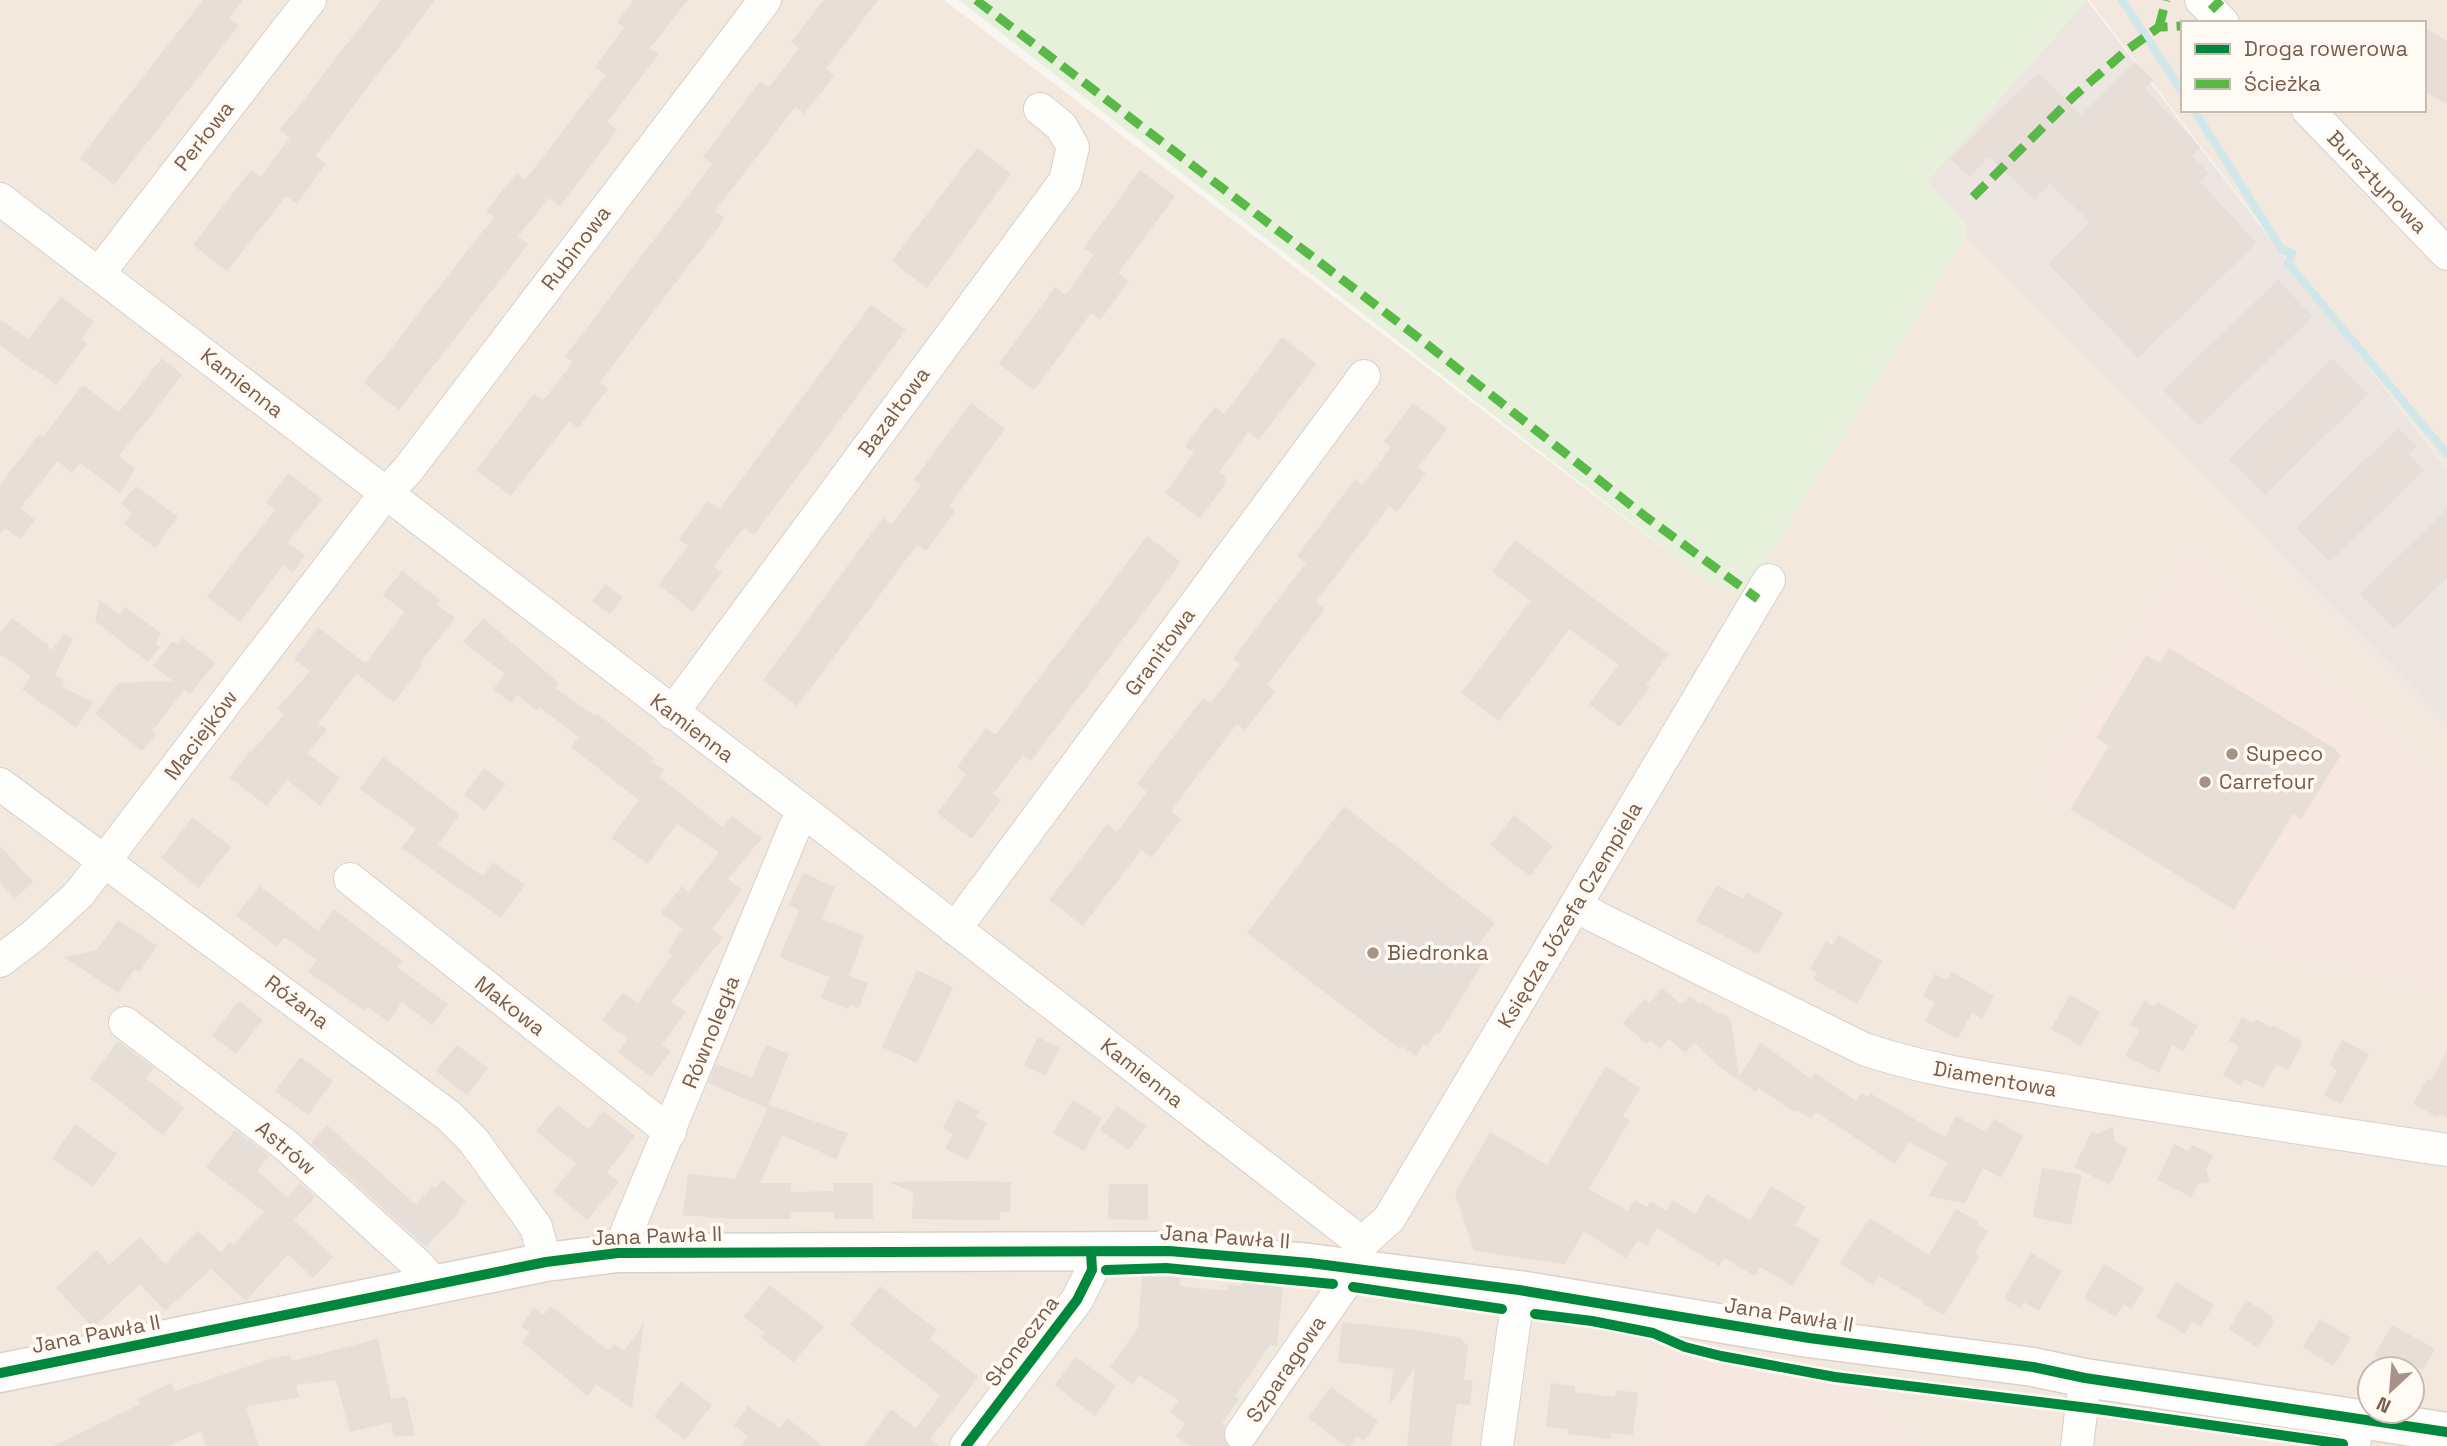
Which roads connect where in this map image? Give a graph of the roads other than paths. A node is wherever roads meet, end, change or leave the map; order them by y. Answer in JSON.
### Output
{"nodes":[{"id":1,"x":310,"y":0,"type":"edge"},
{"id":2,"x":765,"y":0,"type":"edge"},
{"id":3,"x":2201,"y":0,"type":"edge"},
{"id":4,"x":2221,"y":21,"type":"edge"},
{"id":5,"x":1040,"y":108,"type":"dead end"},
{"id":6,"x":2310,"y":112,"type":"edge"},
{"id":7,"x":0,"y":199,"type":"edge"},
{"id":8,"x":2447,"y":254,"type":"edge"},
{"id":9,"x":99,"y":272,"type":"junction"},
{"id":10,"x":1364,"y":376,"type":"dead end"},
{"id":11,"x":386,"y":494,"type":"junction"},
{"id":12,"x":1769,"y":580,"type":"dead end"},
{"id":13,"x":672,"y":713,"type":"junction"},
{"id":14,"x":0,"y":784,"type":"edge"},
{"id":15,"x":806,"y":813,"type":"junction"},
{"id":16,"x":105,"y":861,"type":"junction"},
{"id":17,"x":350,"y":879,"type":"dead end"},
{"id":18,"x":1576,"y":905,"type":"junction"},
{"id":19,"x":955,"y":929,"type":"junction"},
{"id":20,"x":0,"y":961,"type":"edge"},
{"id":21,"x":125,"y":1023,"type":"dead end"},
{"id":22,"x":670,"y":1132,"type":"junction"},
{"id":23,"x":2447,"y":1150,"type":"edge"},
{"id":24,"x":1091,"y":1251,"type":"junction"},
{"id":25,"x":618,"y":1253,"type":"junction"},
{"id":26,"x":1357,"y":1255,"type":"junction"},
{"id":27,"x":547,"y":1262,"type":"junction"},
{"id":28,"x":436,"y":1286,"type":"junction"},
{"id":29,"x":1519,"y":1290,"type":"junction"},
{"id":30,"x":0,"y":1373,"type":"edge"},
{"id":31,"x":2085,"y":1378,"type":"junction"},
{"id":32,"x":2447,"y":1432,"type":"edge"},
{"id":33,"x":2356,"y":1433,"type":"edge"},
{"id":34,"x":1241,"y":1434,"type":"dead end"},
{"id":35,"x":966,"y":1446,"type":"edge"},
{"id":36,"x":1497,"y":1446,"type":"edge"},
{"id":37,"x":2077,"y":1446,"type":"edge"}],
"edges":[{"from":1,"to":9,"type":"street","name":"Perłowa"},
{"from":2,"to":11,"type":"street","name":"Rubinowa"},
{"from":3,"to":4,"type":"street"},
{"from":5,"to":13,"type":"street","name":"Bazaltowa"},
{"from":6,"to":8,"type":"street","name":"Bursztynowa"},
{"from":7,"to":9,"type":"street","name":"Kamienna"},
{"from":9,"to":11,"type":"street","name":"Kamienna"},
{"from":10,"to":19,"type":"street","name":"Granitowa"},
{"from":11,"to":13,"type":"street","name":"Kamienna"},
{"from":11,"to":16,"type":"street","name":"Maciejków"},
{"from":12,"to":18,"type":"street","name":"Księdza Józefa Czempiela"},
{"from":13,"to":15,"type":"street","name":"Kamienna"},
{"from":14,"to":16,"type":"street","name":"Różana"},
{"from":15,"to":19,"type":"street","name":"Kamienna"},
{"from":15,"to":22,"type":"street","name":"Równoległa"},
{"from":16,"to":20,"type":"street","name":"Maciejków"},
{"from":16,"to":27,"type":"street","name":"Różana"},
{"from":17,"to":22,"type":"street","name":"Makowa"},
{"from":18,"to":23,"type":"street","name":"Diamentowa"},
{"from":18,"to":26,"type":"street","name":"Księdza Józefa Czempiela"},
{"from":19,"to":26,"type":"street","name":"Kamienna"},
{"from":21,"to":28,"type":"street","name":"Astrów"},
{"from":22,"to":25,"type":"street","name":"Równoległa"},
{"from":24,"to":25,"type":"street","name":"Jana Pawła II"},
{"from":24,"to":26,"type":"street","name":"Jana Pawła II"},
{"from":24,"to":35,"type":"street","name":"Słoneczna"},
{"from":25,"to":27,"type":"street","name":"Jana Pawła II"},
{"from":26,"to":29,"type":"street","name":"Jana Pawła II"},
{"from":26,"to":34,"type":"street","name":"Szparagowa"},
{"from":27,"to":28,"type":"street","name":"Jana Pawła II"},
{"from":28,"to":30,"type":"street","name":"Jana Pawła II"},
{"from":29,"to":31,"type":"street","name":"Jana Pawła II"},
{"from":29,"to":36,"type":"street"},
{"from":31,"to":33,"type":"street","name":"Jana Pawła II"},
{"from":31,"to":37,"type":"street"},
{"from":32,"to":33,"type":"street","name":"Jana Pawła II"}]}
